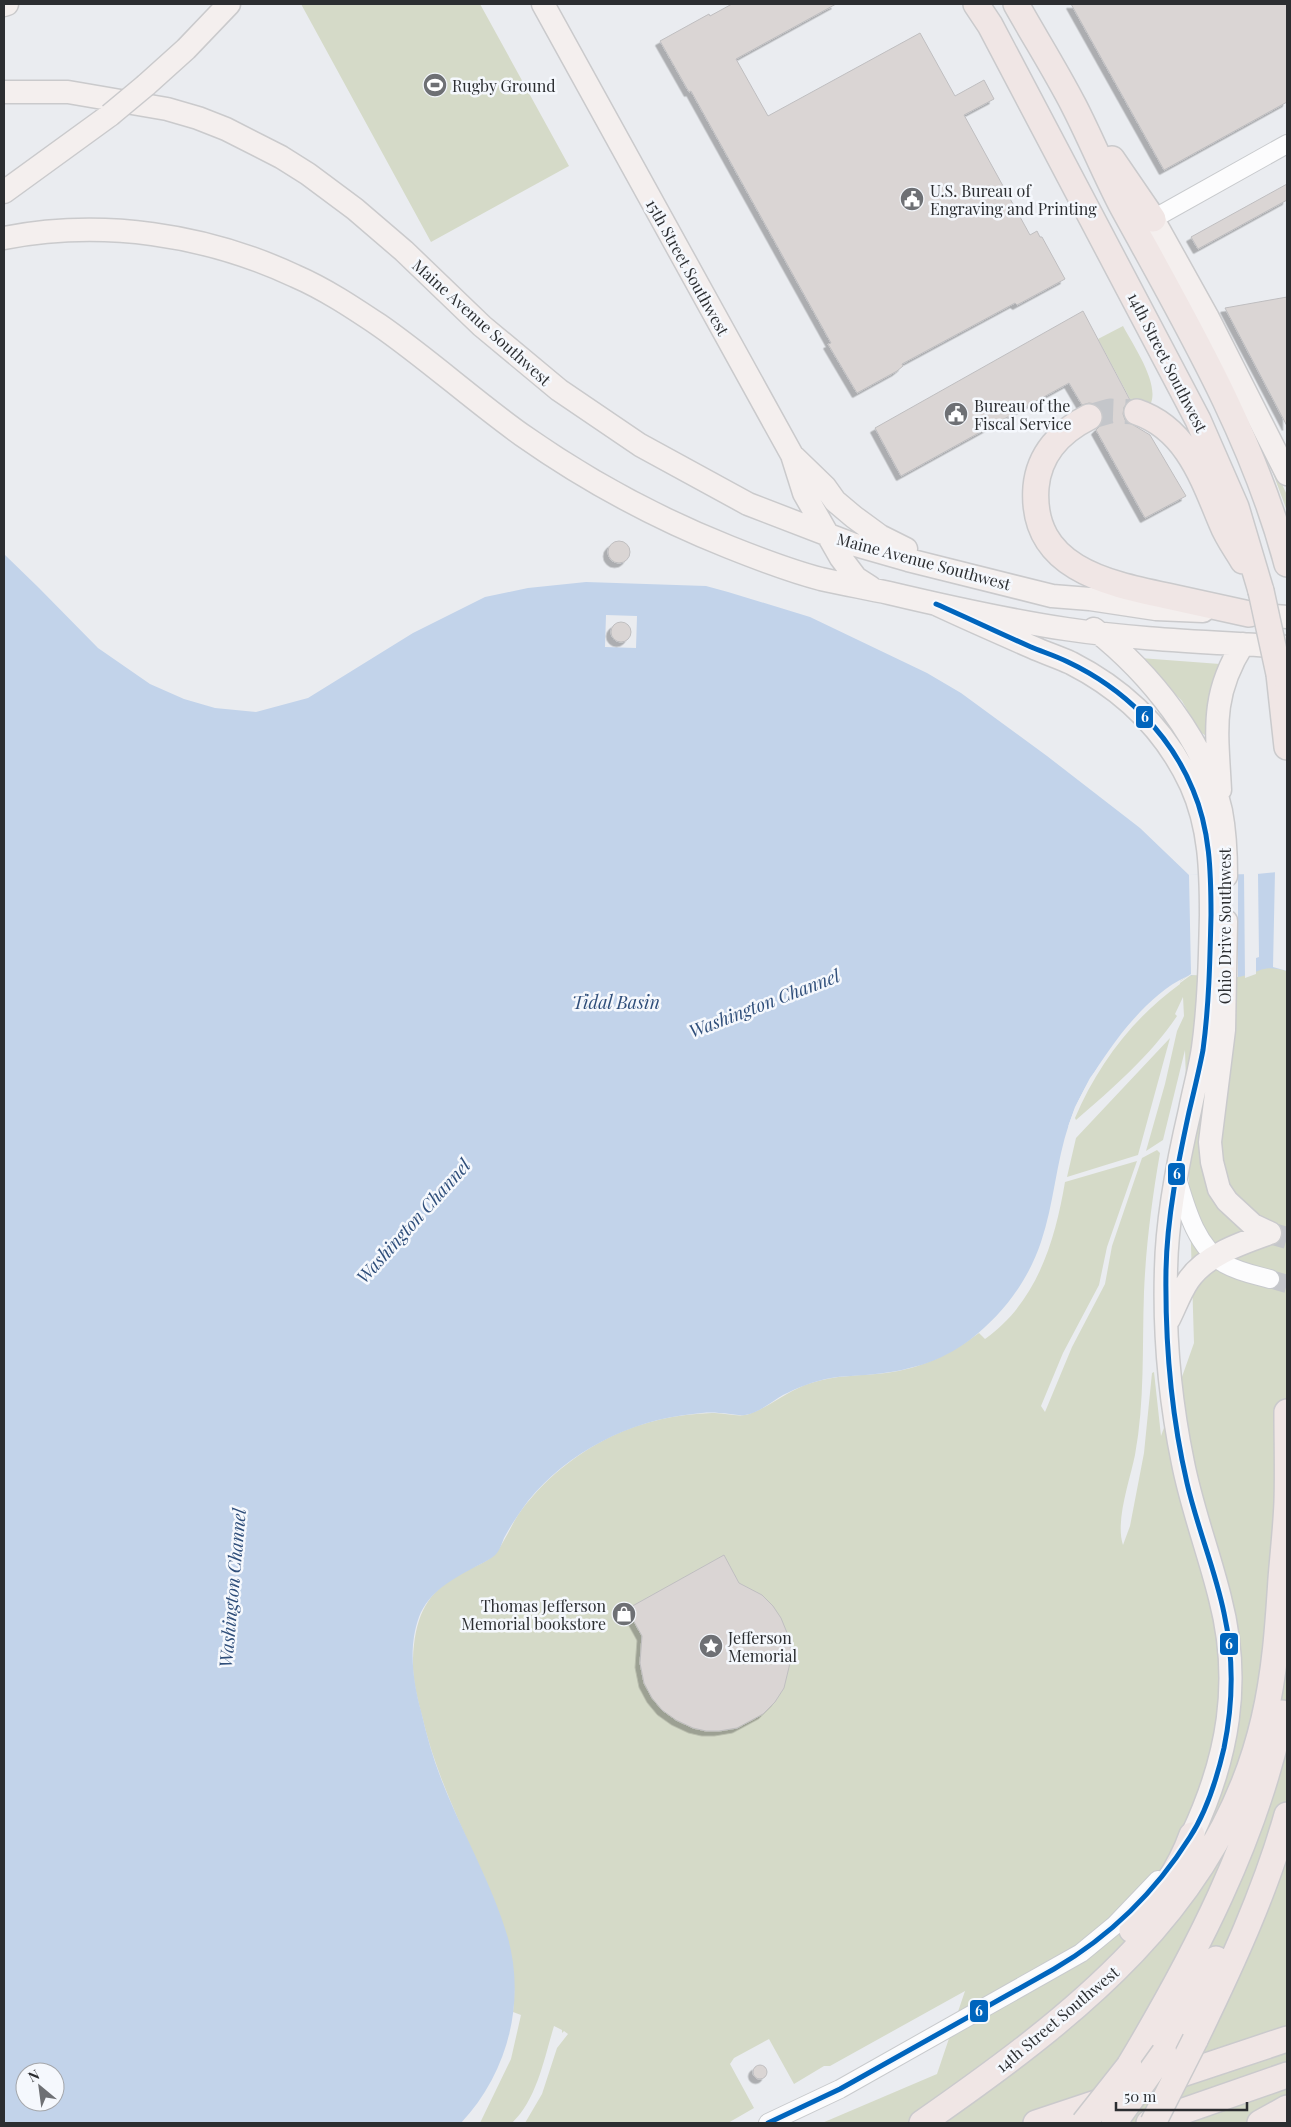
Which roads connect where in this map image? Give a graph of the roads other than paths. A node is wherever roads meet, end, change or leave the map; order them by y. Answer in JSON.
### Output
{"nodes":[{"id":1,"x":229,"y":4,"type":"edge"},
{"id":2,"x":543,"y":4,"type":"edge"},
{"id":3,"x":976,"y":4,"type":"edge"},
{"id":4,"x":1016,"y":4,"type":"edge"},
{"id":5,"x":4,"y":92,"type":"edge"},
{"id":6,"x":1073,"y":105,"type":"junction"},
{"id":7,"x":1287,"y":144,"type":"edge"},
{"id":8,"x":4,"y":192,"type":"edge"},
{"id":9,"x":1153,"y":219,"type":"junction"},
{"id":10,"x":4,"y":238,"type":"edge"},
{"id":11,"x":1137,"y":412,"type":"tunnel mouth"},
{"id":12,"x":1089,"y":417,"type":"tunnel mouth"},
{"id":13,"x":792,"y":455,"type":"junction"},
{"id":14,"x":1287,"y":474,"type":"edge"},
{"id":15,"x":827,"y":534,"type":"junction"},
{"id":16,"x":1287,"y":564,"type":"edge"},
{"id":17,"x":948,"y":569,"type":"junction"},
{"id":18,"x":874,"y":590,"type":"junction"},
{"id":19,"x":1261,"y":591,"type":"junction"},
{"id":20,"x":1052,"y":596,"type":"junction"},
{"id":21,"x":936,"y":604,"type":"junction"},
{"id":22,"x":1249,"y":614,"type":"junction"},
{"id":23,"x":1287,"y":617,"type":"edge"},
{"id":24,"x":1099,"y":633,"type":"junction"},
{"id":25,"x":1243,"y":644,"type":"junction"},
{"id":26,"x":1287,"y":647,"type":"edge"},
{"id":27,"x":1287,"y":747,"type":"edge"},
{"id":28,"x":1221,"y":811,"type":"junction"},
{"id":29,"x":1219,"y":874,"type":"junction"},
{"id":30,"x":1218,"y":978,"type":"junction"},
{"id":31,"x":1176,"y":1178,"type":"junction"},
{"id":32,"x":1215,"y":1257,"type":"junction"},
{"id":33,"x":1270,"y":1279,"type":"tunnel mouth"},
{"id":34,"x":1167,"y":1324,"type":"junction"},
{"id":35,"x":1287,"y":1412,"type":"edge"},
{"id":36,"x":1287,"y":1504,"type":"edge"},
{"id":37,"x":1287,"y":1686,"type":"edge"},
{"id":38,"x":1287,"y":1816,"type":"edge"},
{"id":39,"x":1192,"y":1836,"type":"junction"},
{"id":40,"x":1264,"y":1882,"type":"junction"},
{"id":41,"x":1287,"y":2038,"type":"edge"},
{"id":42,"x":1287,"y":2075,"type":"edge"},
{"id":43,"x":988,"y":2076,"type":"junction"},
{"id":44,"x":1287,"y":2108,"type":"edge"},
{"id":45,"x":768,"y":2123,"type":"edge"},
{"id":46,"x":922,"y":2123,"type":"edge"},
{"id":47,"x":1036,"y":2123,"type":"edge"},
{"id":48,"x":1084,"y":2123,"type":"edge"},
{"id":49,"x":1114,"y":2123,"type":"edge"},
{"id":50,"x":1149,"y":2123,"type":"edge"},
{"id":51,"x":1153,"y":2123,"type":"edge"},
{"id":52,"x":1260,"y":2123,"type":"edge"}],
"edges":[{"from":1,"to":8,"type":"main road","bridge":true},
{"from":2,"to":13,"type":"main road","name":"15th Street Southwest"},
{"from":3,"to":19,"type":"highway","name":"14th Street Southwest"},
{"from":4,"to":6,"type":"highway","name":"14th Street Southwest"},
{"from":5,"to":15,"type":"main road","name":"Maine Avenue Southwest"},
{"from":6,"to":9,"type":"highway"},
{"from":6,"to":16,"type":"highway","name":"14th Street Southwest"},
{"from":7,"to":9,"type":"street"},
{"from":9,"to":14,"type":"main road"},
{"from":10,"to":18,"type":"main road"},
{"from":11,"to":19,"type":"highway"},
{"from":12,"to":22,"type":"highway"},
{"from":13,"to":15,"type":"main road","name":"15th Street Southwest"},
{"from":13,"to":17,"type":"main road"},
{"from":15,"to":17,"type":"main road","name":"Maine Avenue Southwest"},
{"from":15,"to":18,"type":"main road","name":"15th Street Southwest"},
{"from":17,"to":20,"type":"main road","name":"Maine Avenue Southwest"},
{"from":18,"to":21,"type":"main road"},
{"from":19,"to":27,"type":"highway","name":"14th Street Southwest","bridge":true},
{"from":20,"to":22,"type":"main road","name":"Maine Avenue Southwest"},
{"from":20,"to":24,"type":"main road","name":"Ohio Drive Southwest"},
{"from":21,"to":24,"type":"main road"},
{"from":21,"to":29,"type":"main road","name":"Ohio Drive Southwest"},
{"from":22,"to":23,"type":"main road","name":"Maine Avenue Southwest"},
{"from":24,"to":25,"type":"main road"},
{"from":24,"to":28,"type":"main road","name":"Ohio Drive Southwest"},
{"from":25,"to":26,"type":"main road"},
{"from":25,"to":28,"type":"main road"},
{"from":28,"to":29,"type":"main road","name":"Ohio Drive Southwest"},
{"from":29,"to":30,"type":"main road","name":"Ohio Drive Southwest"},
{"from":30,"to":31,"type":"main road","name":"Ohio Drive Southwest"},
{"from":30,"to":32,"type":"main road","name":"Ohio Drive Southwest"},
{"from":31,"to":32,"type":"street","name":"Ohio Drive Southwest"},
{"from":31,"to":34,"type":"main road"},
{"from":32,"to":33,"type":"street","name":"Ohio Drive Southwest"},
{"from":32,"to":34,"type":"main road"},
{"from":34,"to":39,"type":"main road"},
{"from":35,"to":36,"type":"highway","name":"14th Street Southwest"},
{"from":36,"to":43,"type":"highway","name":"14th Street Southwest"},
{"from":37,"to":48,"type":"highway","bridge":true},
{"from":38,"to":40,"type":"highway"},
{"from":39,"to":43,"type":"highway"},
{"from":39,"to":45,"type":"street"},
{"from":40,"to":49,"type":"highway","bridge":true},
{"from":40,"to":51,"type":"highway","bridge":true},
{"from":41,"to":47,"type":"highway"},
{"from":42,"to":50,"type":"highway"},
{"from":43,"to":46,"type":"highway","name":"14th Street Southwest"},
{"from":44,"to":52,"type":"highway"}]}
